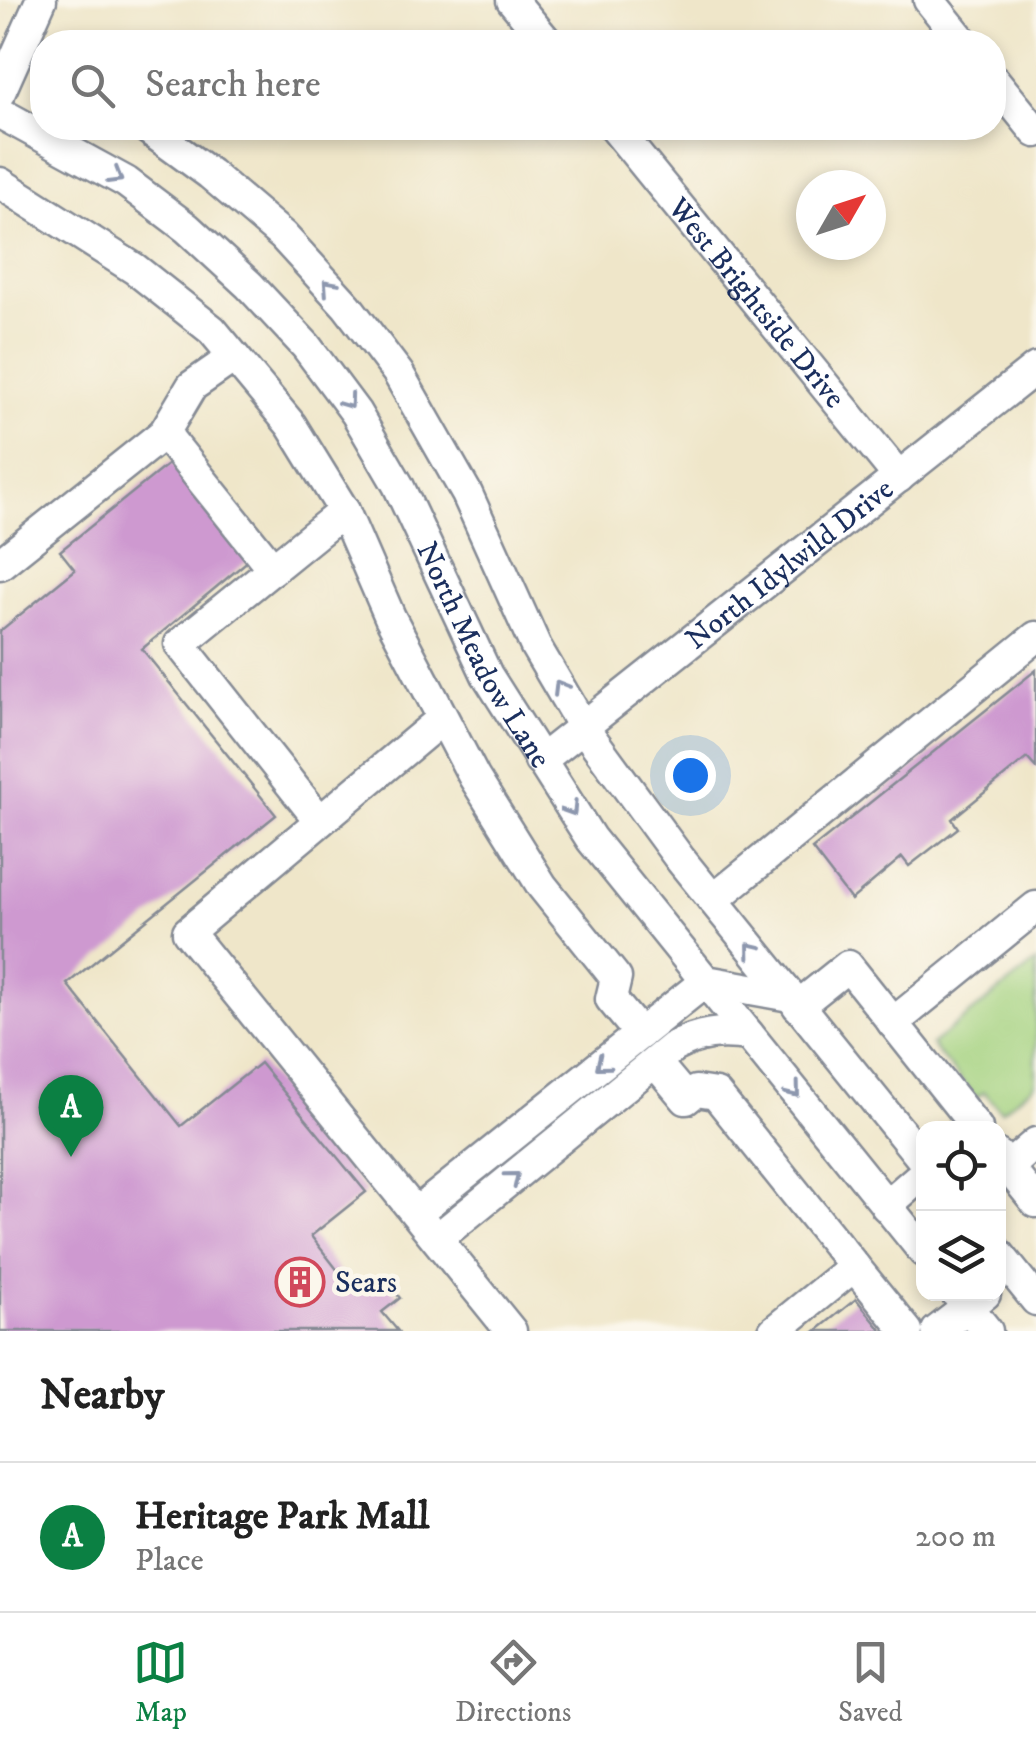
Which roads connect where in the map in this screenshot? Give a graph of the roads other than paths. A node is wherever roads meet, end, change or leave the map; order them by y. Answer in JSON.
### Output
{"nodes":[{"id":1,"x":41,"y":0,"type":"edge"},
{"id":2,"x":512,"y":0,"type":"edge"},
{"id":3,"x":929,"y":0,"type":"edge"},
{"id":4,"x":536,"y":30,"type":"edge"},
{"id":5,"x":953,"y":30,"type":"edge"},
{"id":6,"x":19,"y":60,"type":"edge"},
{"id":7,"x":0,"y":92,"type":"edge"},
{"id":8,"x":1006,"y":95,"type":"edge"},
{"id":9,"x":0,"y":113,"type":"edge"},
{"id":10,"x":30,"y":129,"type":"edge"},
{"id":11,"x":1036,"y":132,"type":"edge"},
{"id":12,"x":50,"y":140,"type":"edge"},
{"id":13,"x":163,"y":140,"type":"edge"},
{"id":14,"x":626,"y":140,"type":"edge"},
{"id":15,"x":0,"y":183,"type":"edge"},
{"id":16,"x":234,"y":356,"type":"junction"},
{"id":17,"x":1036,"y":368,"type":"edge"},
{"id":18,"x":164,"y":433,"type":"junction"},
{"id":19,"x":899,"y":478,"type":"junction"},
{"id":20,"x":344,"y":511,"type":"junction"},
{"id":21,"x":0,"y":564,"type":"edge"},
{"id":22,"x":273,"y":568,"type":"junction"},
{"id":23,"x":1036,"y":638,"type":"edge"},
{"id":24,"x":442,"y":719,"type":"junction"},
{"id":25,"x":583,"y":727,"type":"junction"},
{"id":26,"x":540,"y":761,"type":"junction"},
{"id":27,"x":320,"y":821,"type":"junction"},
{"id":28,"x":714,"y":900,"type":"junction"},
{"id":29,"x":1036,"y":907,"type":"edge"},
{"id":30,"x":706,"y":981,"type":"junction"},
{"id":31,"x":794,"y":1001,"type":"junction"},
{"id":32,"x":893,"y":1024,"type":"junction"},
{"id":33,"x":640,"y":1034,"type":"junction"},
{"id":34,"x":748,"y":1035,"type":"junction"},
{"id":35,"x":655,"y":1062,"type":"junction"},
{"id":36,"x":970,"y":1121,"type":"edge"},
{"id":37,"x":1036,"y":1142,"type":"edge"},
{"id":38,"x":916,"y":1150,"type":"edge"},
{"id":39,"x":1006,"y":1159,"type":"edge"},
{"id":40,"x":1006,"y":1165,"type":"edge"},
{"id":41,"x":916,"y":1180,"type":"edge"},
{"id":42,"x":1036,"y":1202,"type":"edge"},
{"id":43,"x":886,"y":1206,"type":"junction"},
{"id":44,"x":416,"y":1213,"type":"junction"},
{"id":45,"x":437,"y":1240,"type":"junction"},
{"id":46,"x":916,"y":1242,"type":"edge"},
{"id":47,"x":1012,"y":1265,"type":"edge"},
{"id":48,"x":854,"y":1266,"type":"junction"},
{"id":49,"x":1036,"y":1300,"type":"edge"},
{"id":50,"x":967,"y":1301,"type":"edge"},
{"id":51,"x":972,"y":1301,"type":"edge"},
{"id":52,"x":511,"y":1331,"type":"edge"},
{"id":53,"x":774,"y":1331,"type":"edge"},
{"id":54,"x":907,"y":1331,"type":"edge"},
{"id":55,"x":938,"y":1331,"type":"edge"},
{"id":56,"x":987,"y":1331,"type":"edge"}],
"edges":[{"from":1,"to":6,"type":"street"},
{"from":2,"to":4,"type":"street"},
{"from":3,"to":5,"type":"street"},
{"from":6,"to":7,"type":"street"},
{"from":8,"to":11,"type":"street"},
{"from":9,"to":10,"type":"street","name":"North Meadow Lane","one_way":true},
{"from":12,"to":26,"type":"street","name":"North Meadow Lane","one_way":true},
{"from":25,"to":13,"type":"street","name":"North Meadow Lane","one_way":true},
{"from":14,"to":19,"type":"street","name":"West Brightside Drive"},
{"from":15,"to":16,"type":"street"},
{"from":16,"to":18,"type":"street"},
{"from":16,"to":20,"type":"street"},
{"from":17,"to":19,"type":"street","name":"North Idylwild Drive"},
{"from":18,"to":21,"type":"street"},
{"from":18,"to":22,"type":"street"},
{"from":19,"to":25,"type":"street","name":"North Idylwild Drive"},
{"from":20,"to":22,"type":"street"},
{"from":20,"to":24,"type":"street"},
{"from":22,"to":27,"type":"street"},
{"from":23,"to":28,"type":"street"},
{"from":24,"to":27,"type":"street"},
{"from":24,"to":33,"type":"street"},
{"from":25,"to":26,"type":"street","name":"North Idylwild Drive"},
{"from":25,"to":28,"type":"street","name":"North Meadow Lane"},
{"from":26,"to":30,"type":"street","name":"North Meadow Lane","one_way":true},
{"from":27,"to":44,"type":"street"},
{"from":31,"to":28,"type":"street","name":"North Meadow Lane","one_way":true},
{"from":29,"to":32,"type":"street"},
{"from":30,"to":31,"type":"street"},
{"from":30,"to":33,"type":"street"},
{"from":30,"to":34,"type":"street","name":"North Meadow Lane"},
{"from":31,"to":32,"type":"street"},
{"from":31,"to":38,"type":"street","name":"North Meadow Lane"},
{"from":32,"to":36,"type":"street"},
{"from":33,"to":44,"type":"street","one_way":true},
{"from":34,"to":35,"type":"street"},
{"from":34,"to":43,"type":"street","name":"North Meadow Lane","one_way":true},
{"from":45,"to":35,"type":"street","one_way":true},
{"from":35,"to":48,"type":"street"},
{"from":37,"to":39,"type":"street"},
{"from":40,"to":42,"type":"street"},
{"from":41,"to":43,"type":"street"},
{"from":43,"to":46,"type":"street","name":"North Meadow Lane"},
{"from":44,"to":45,"type":"street"},
{"from":45,"to":52,"type":"street"},
{"from":47,"to":49,"type":"street"},
{"from":48,"to":53,"type":"street"},
{"from":48,"to":54,"type":"street"},
{"from":50,"to":55,"type":"street"},
{"from":51,"to":56,"type":"street"}]}
